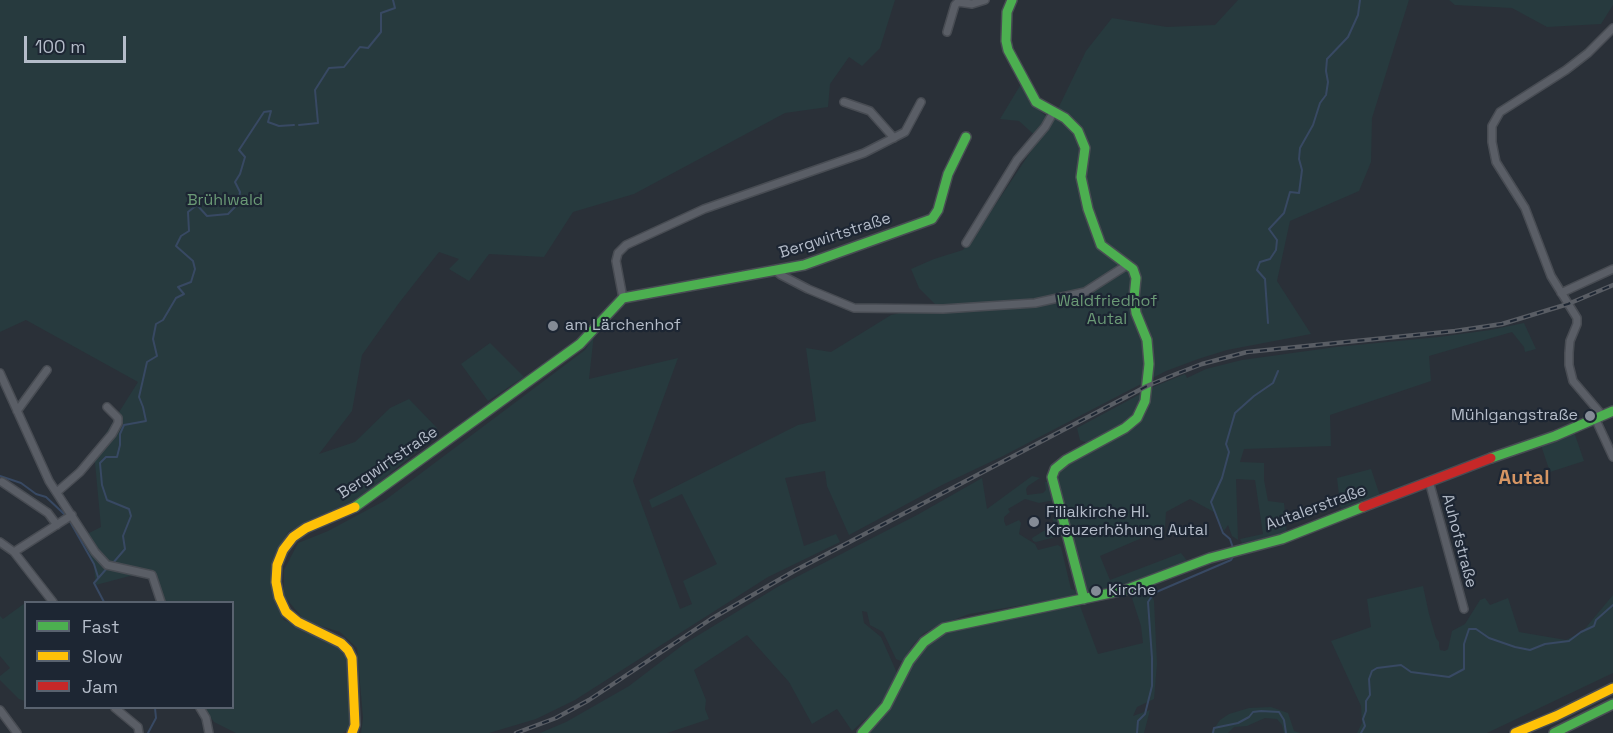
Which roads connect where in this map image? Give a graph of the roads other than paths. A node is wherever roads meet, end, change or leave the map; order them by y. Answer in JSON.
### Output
{"nodes":[{"id":1,"x":985,"y":0,"type":"edge"},
{"id":2,"x":1012,"y":0,"type":"edge"},
{"id":3,"x":1613,"y":28,"type":"edge"},
{"id":4,"x":947,"y":32,"type":"dead end"},
{"id":5,"x":844,"y":102,"type":"dead end"},
{"id":6,"x":921,"y":102,"type":"dead end"},
{"id":7,"x":1053,"y":113,"type":"junction"},
{"id":8,"x":966,"y":137,"type":"dead end"},
{"id":9,"x":894,"y":138,"type":"junction"},
{"id":10,"x":966,"y":243,"type":"dead end"},
{"id":11,"x":1127,"y":265,"type":"junction"},
{"id":12,"x":1613,"y":269,"type":"edge"},
{"id":13,"x":776,"y":271,"type":"junction"},
{"id":14,"x":1560,"y":293,"type":"junction"},
{"id":15,"x":623,"y":298,"type":"junction"},
{"id":16,"x":47,"y":370,"type":"dead end"},
{"id":17,"x":0,"y":373,"type":"edge"},
{"id":18,"x":107,"y":407,"type":"dead end"},
{"id":19,"x":17,"y":411,"type":"junction"},
{"id":20,"x":1613,"y":411,"type":"edge"},
{"id":21,"x":1599,"y":417,"type":"junction"},
{"id":22,"x":1613,"y":457,"type":"edge"},
{"id":23,"x":1429,"y":481,"type":"junction"},
{"id":24,"x":2,"y":482,"type":"dead end"},
{"id":25,"x":57,"y":492,"type":"junction"},
{"id":26,"x":72,"y":515,"type":"junction"},
{"id":27,"x":57,"y":525,"type":"junction"},
{"id":28,"x":0,"y":542,"type":"edge"},
{"id":29,"x":14,"y":552,"type":"junction"},
{"id":30,"x":1084,"y":599,"type":"junction"},
{"id":31,"x":51,"y":601,"type":"edge"},
{"id":32,"x":160,"y":601,"type":"edge"},
{"id":33,"x":1464,"y":609,"type":"dead end"},
{"id":34,"x":1613,"y":688,"type":"edge"},
{"id":35,"x":1613,"y":704,"type":"edge"},
{"id":36,"x":116,"y":709,"type":"edge"},
{"id":37,"x":201,"y":709,"type":"edge"},
{"id":38,"x":0,"y":710,"type":"edge"},
{"id":39,"x":17,"y":733,"type":"edge"},
{"id":40,"x":140,"y":733,"type":"edge"},
{"id":41,"x":209,"y":733,"type":"edge"},
{"id":42,"x":352,"y":733,"type":"edge"},
{"id":43,"x":862,"y":733,"type":"edge"},
{"id":44,"x":1515,"y":733,"type":"edge"},
{"id":45,"x":1554,"y":733,"type":"edge"}],
"edges":[{"from":1,"to":4,"type":"street"},
{"from":2,"to":7,"type":"main road"},
{"from":3,"to":14,"type":"street"},
{"from":5,"to":9,"type":"street"},
{"from":6,"to":9,"type":"street"},
{"from":7,"to":10,"type":"street"},
{"from":7,"to":11,"type":"main road"},
{"from":8,"to":13,"type":"main road","name":"Bergwirtstraße"},
{"from":9,"to":15,"type":"street"},
{"from":11,"to":13,"type":"street"},
{"from":11,"to":30,"type":"main road"},
{"from":12,"to":14,"type":"street"},
{"from":13,"to":15,"type":"main road","name":"Bergwirtstraße"},
{"from":14,"to":21,"type":"street"},
{"from":15,"to":42,"type":"main road","name":"Bergwirtstraße"},
{"from":16,"to":19,"type":"street"},
{"from":17,"to":19,"type":"street"},
{"from":18,"to":25,"type":"street"},
{"from":19,"to":25,"type":"street"},
{"from":20,"to":21,"type":"main road","name":"Autalerstraße"},
{"from":21,"to":22,"type":"street"},
{"from":21,"to":23,"type":"main road","name":"Autalerstraße"},
{"from":23,"to":30,"type":"main road","name":"Autalerstraße"},
{"from":23,"to":33,"type":"street","name":"Auhofstraße"},
{"from":24,"to":27,"type":"street"},
{"from":25,"to":26,"type":"street"},
{"from":26,"to":27,"type":"street"},
{"from":26,"to":32,"type":"street"},
{"from":27,"to":29,"type":"street"},
{"from":28,"to":29,"type":"street"},
{"from":29,"to":31,"type":"street"},
{"from":30,"to":43,"type":"main road","name":"Autalerstraße"},
{"from":34,"to":44,"type":"main road"},
{"from":35,"to":45,"type":"main road"},
{"from":36,"to":40,"type":"street"},
{"from":37,"to":41,"type":"street"},
{"from":38,"to":39,"type":"street"}]}
